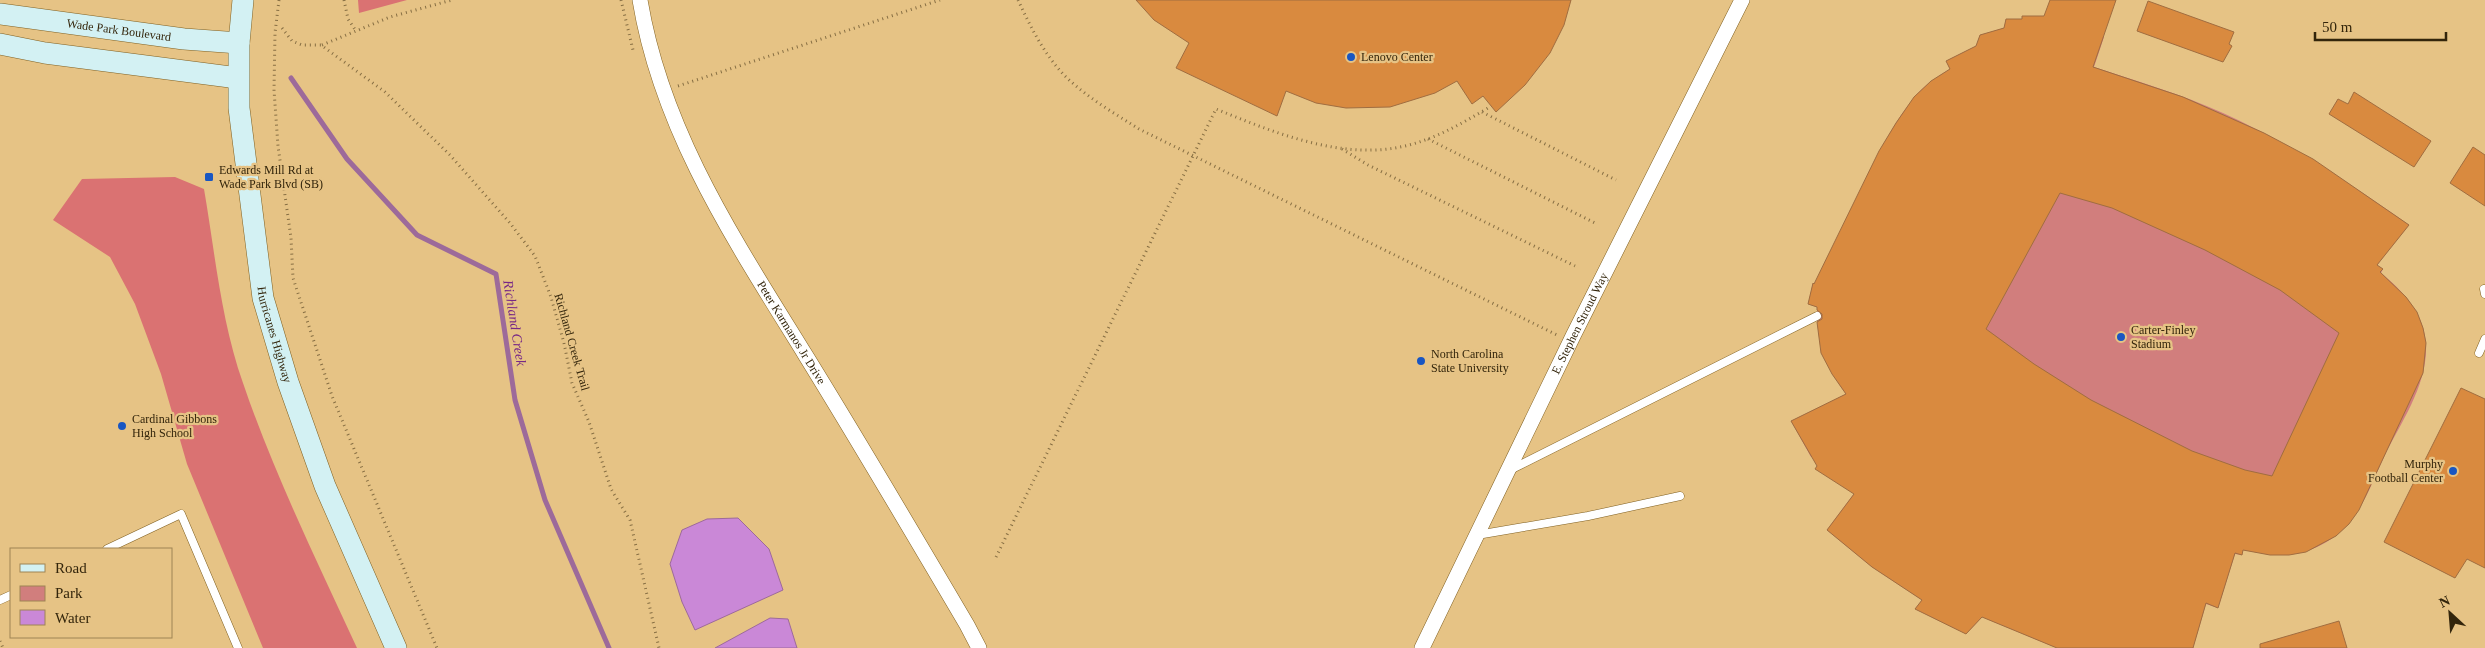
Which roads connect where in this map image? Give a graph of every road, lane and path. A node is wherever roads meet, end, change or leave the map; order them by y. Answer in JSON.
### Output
{"nodes":[{"id":1,"x":243,"y":0,"type":"edge"},
{"id":2,"x":279,"y":0,"type":"edge"},
{"id":3,"x":344,"y":0,"type":"edge"},
{"id":4,"x":452,"y":0,"type":"edge"},
{"id":5,"x":640,"y":0,"type":"edge"},
{"id":6,"x":940,"y":0,"type":"edge"},
{"id":7,"x":1018,"y":0,"type":"edge"},
{"id":8,"x":1742,"y":0,"type":"edge"},
{"id":9,"x":0,"y":14,"type":"edge"},
{"id":10,"x":282,"y":28,"type":"dead end"},
{"id":11,"x":356,"y":31,"type":"junction"},
{"id":12,"x":239,"y":43,"type":"junction"},
{"id":13,"x":0,"y":44,"type":"edge"},
{"id":14,"x":321,"y":45,"type":"junction"},
{"id":15,"x":238,"y":78,"type":"junction"},
{"id":16,"x":678,"y":86,"type":"dead end"},
{"id":17,"x":1488,"y":108,"type":"dead end"},
{"id":18,"x":1482,"y":112,"type":"junction"},
{"id":19,"x":1427,"y":139,"type":"junction"},
{"id":20,"x":1340,"y":147,"type":"junction"},
{"id":21,"x":1193,"y":155,"type":"junction"},
{"id":22,"x":1616,"y":180,"type":"dead end"},
{"id":23,"x":1595,"y":223,"type":"dead end"},
{"id":24,"x":1575,"y":266,"type":"dead end"},
{"id":25,"x":1817,"y":316,"type":"dead end"},
{"id":26,"x":1557,"y":336,"type":"dead end"},
{"id":27,"x":2485,"y":339,"type":"edge"},
{"id":28,"x":2479,"y":353,"type":"dead end"},
{"id":29,"x":1508,"y":471,"type":"junction"},
{"id":30,"x":1680,"y":496,"type":"dead end"},
{"id":31,"x":1477,"y":535,"type":"junction"},
{"id":32,"x":109,"y":548,"type":"edge"},
{"id":33,"x":996,"y":557,"type":"dead end"},
{"id":34,"x":0,"y":642,"type":"edge"},
{"id":35,"x":3,"y":648,"type":"edge"},
{"id":36,"x":238,"y":648,"type":"edge"},
{"id":37,"x":396,"y":648,"type":"edge"},
{"id":38,"x":437,"y":648,"type":"edge"},
{"id":39,"x":658,"y":648,"type":"edge"},
{"id":40,"x":979,"y":648,"type":"edge"},
{"id":41,"x":1422,"y":648,"type":"edge"}],
"edges":[{"from":1,"to":12,"type":"main road","name":"Hurricanes Highway"},
{"from":2,"to":38,"type":"path"},
{"from":3,"to":11,"type":"path"},
{"from":4,"to":11,"type":"path"},
{"from":5,"to":40,"type":"street","name":"Peter Karmanos Jr Drive"},
{"from":6,"to":16,"type":"path"},
{"from":7,"to":21,"type":"path"},
{"from":8,"to":29,"type":"street","name":"E. Stephen Stroud Way"},
{"from":9,"to":12,"type":"main road","name":"Wade Park Boulevard"},
{"from":10,"to":14,"type":"path"},
{"from":11,"to":14,"type":"path"},
{"from":12,"to":15,"type":"main road","name":"Hurricanes Highway"},
{"from":13,"to":15,"type":"main road"},
{"from":14,"to":39,"type":"path","name":"Richland Creek Trail"},
{"from":15,"to":37,"type":"main road","name":"Hurricanes Highway"},
{"from":17,"to":18,"type":"path"},
{"from":18,"to":19,"type":"path"},
{"from":18,"to":22,"type":"path"},
{"from":19,"to":20,"type":"path"},
{"from":19,"to":23,"type":"path"},
{"from":20,"to":21,"type":"path"},
{"from":20,"to":24,"type":"path"},
{"from":21,"to":26,"type":"path"},
{"from":21,"to":33,"type":"path"},
{"from":25,"to":29,"type":"lane"},
{"from":27,"to":28,"type":"lane"},
{"from":29,"to":31,"type":"street","name":"E. Stephen Stroud Way"},
{"from":30,"to":31,"type":"lane"},
{"from":31,"to":41,"type":"street","name":"E. Stephen Stroud Way"},
{"from":32,"to":36,"type":"lane"},
{"from":34,"to":35,"type":"path"}]}
